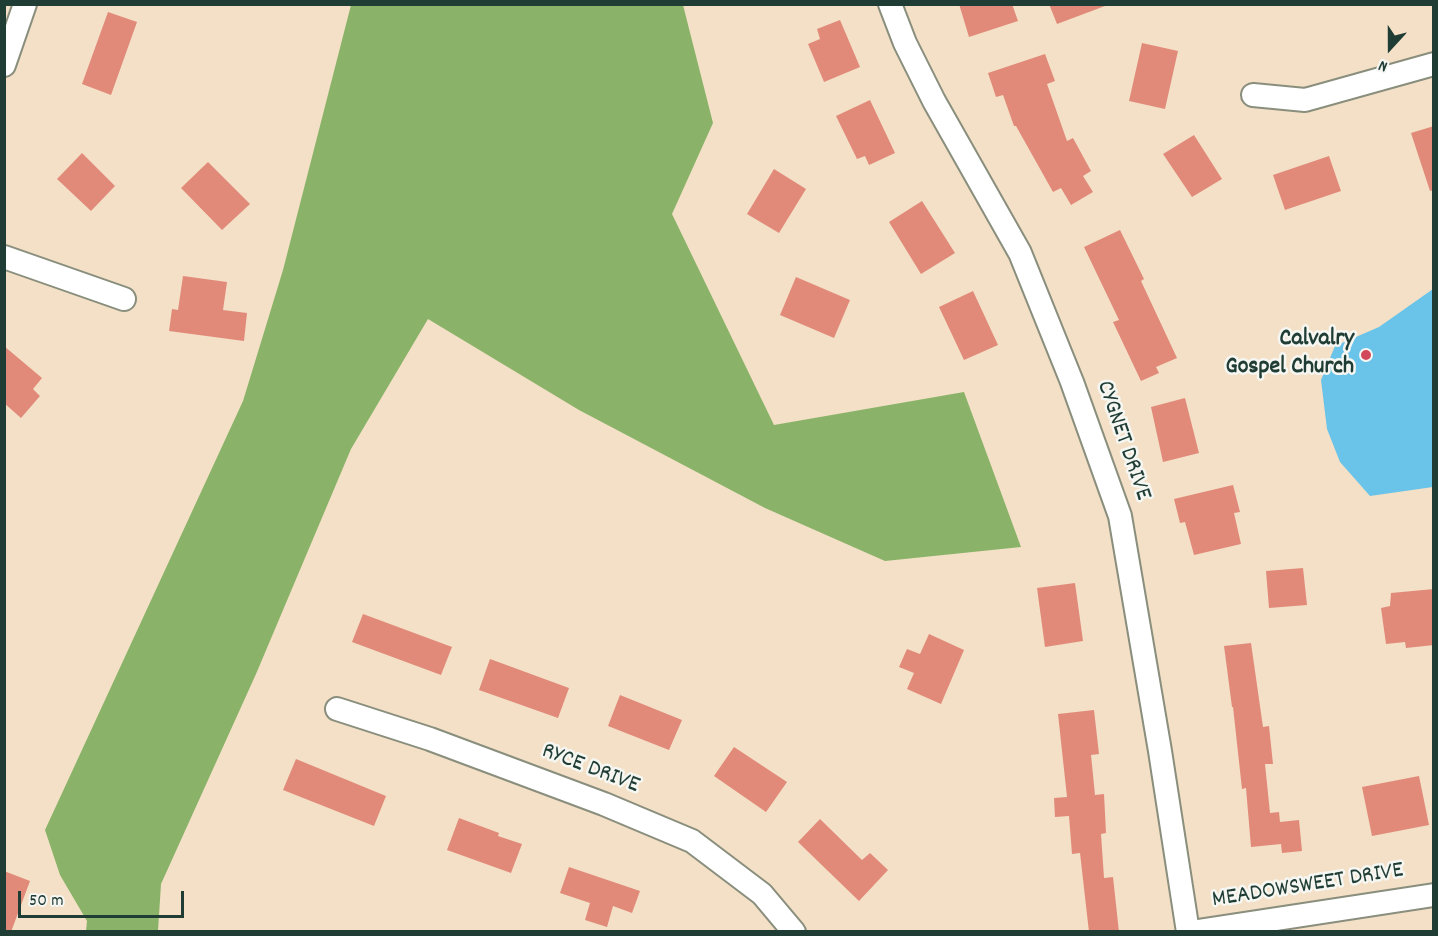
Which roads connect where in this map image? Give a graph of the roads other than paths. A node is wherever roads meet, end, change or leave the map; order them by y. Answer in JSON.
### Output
{"nodes":[{"id":1,"x":25,"y":4,"type":"edge"},
{"id":2,"x":890,"y":4,"type":"edge"},
{"id":3,"x":1434,"y":64,"type":"edge"},
{"id":4,"x":4,"y":65,"type":"edge"},
{"id":5,"x":1253,"y":95,"type":"dead end"},
{"id":6,"x":4,"y":257,"type":"edge"},
{"id":7,"x":124,"y":299,"type":"dead end"},
{"id":8,"x":337,"y":709,"type":"dead end"},
{"id":9,"x":1434,"y":895,"type":"edge"},
{"id":10,"x":794,"y":932,"type":"edge"},
{"id":11,"x":1189,"y":932,"type":"edge"}],
"edges":[{"from":1,"to":4,"type":"street"},
{"from":2,"to":11,"type":"street","name":"CYGNET DRIVE"},
{"from":3,"to":5,"type":"street"},
{"from":6,"to":7,"type":"street"},
{"from":8,"to":10,"type":"street","name":"RYCE DRIVE"},
{"from":9,"to":11,"type":"street","name":"MEADOWSWEET DRIVE"}]}
